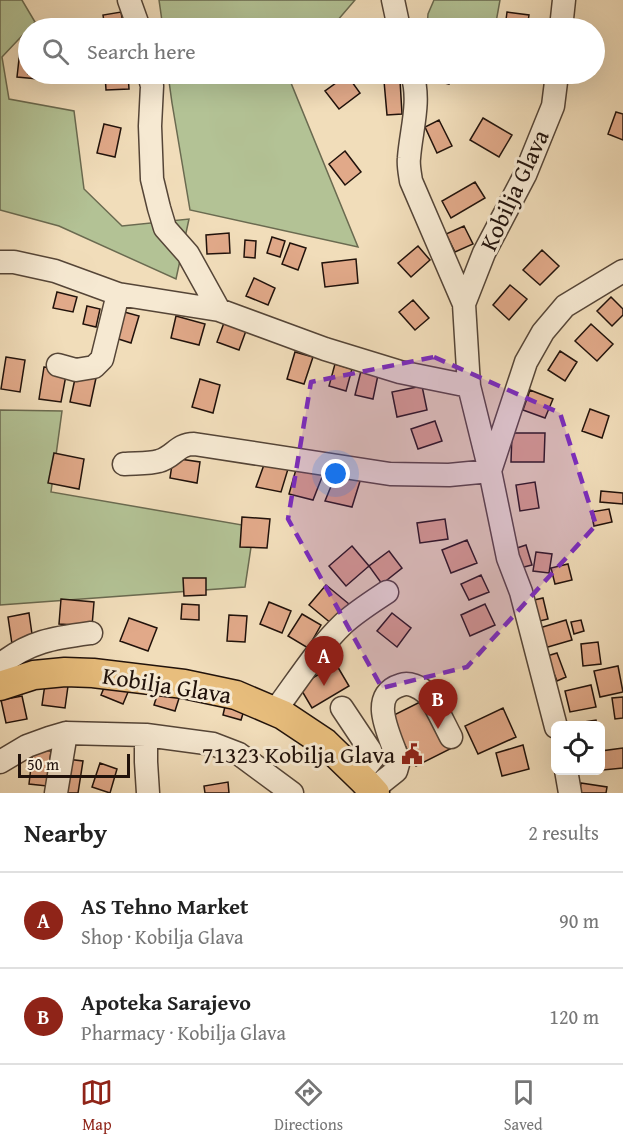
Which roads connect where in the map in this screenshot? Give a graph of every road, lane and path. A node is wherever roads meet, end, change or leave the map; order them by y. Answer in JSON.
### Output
{"nodes":[{"id":1,"x":129,"y":0,"type":"edge"},
{"id":2,"x":393,"y":0,"type":"edge"},
{"id":3,"x":564,"y":0,"type":"edge"},
{"id":4,"x":135,"y":18,"type":"edge"},
{"id":5,"x":397,"y":18,"type":"edge"},
{"id":6,"x":562,"y":18,"type":"edge"},
{"id":7,"x":152,"y":84,"type":"edge"},
{"id":8,"x":416,"y":84,"type":"edge"},
{"id":9,"x":556,"y":84,"type":"edge"},
{"id":10,"x":0,"y":262,"type":"edge"},
{"id":11,"x":623,"y":271,"type":"edge"},
{"id":12,"x":118,"y":294,"type":"junction"},
{"id":13,"x":464,"y":304,"type":"junction"},
{"id":14,"x":219,"y":310,"type":"junction"},
{"id":15,"x":58,"y":365,"type":"dead end"},
{"id":16,"x":469,"y":386,"type":"junction"},
{"id":17,"x":124,"y":464,"type":"dead end"},
{"id":18,"x":490,"y":471,"type":"junction"},
{"id":19,"x":387,"y":592,"type":"dead end"},
{"id":20,"x":91,"y":633,"type":"dead end"},
{"id":21,"x":0,"y":665,"type":"edge"},
{"id":22,"x":0,"y":686,"type":"edge"},
{"id":23,"x":342,"y":708,"type":"dead end"},
{"id":24,"x":274,"y":712,"type":"junction"},
{"id":25,"x":553,"y":721,"type":"edge"},
{"id":26,"x":66,"y":733,"type":"junction"},
{"id":27,"x":146,"y":735,"type":"junction"},
{"id":28,"x":452,"y":737,"type":"dead end"},
{"id":29,"x":0,"y":762,"type":"edge"},
{"id":30,"x":567,"y":775,"type":"edge"},
{"id":31,"x":369,"y":786,"type":"edge"},
{"id":32,"x":56,"y":793,"type":"edge"},
{"id":33,"x":148,"y":793,"type":"edge"},
{"id":34,"x":292,"y":793,"type":"edge"},
{"id":35,"x":570,"y":793,"type":"edge"}],
"edges":[{"from":1,"to":4,"type":"street"},
{"from":2,"to":5,"type":"street"},
{"from":3,"to":6,"type":"street"},
{"from":7,"to":14,"type":"street"},
{"from":8,"to":13,"type":"street","name":"Kobilja Glava"},
{"from":9,"to":13,"type":"street","name":"Kobilja Glava"},
{"from":10,"to":12,"type":"street"},
{"from":11,"to":18,"type":"street","name":"Kobilja Glava"},
{"from":12,"to":14,"type":"street"},
{"from":12,"to":15,"type":"street"},
{"from":13,"to":16,"type":"street","name":"Kobilja Glava"},
{"from":14,"to":16,"type":"street"},
{"from":16,"to":18,"type":"street","name":"Kobilja Glava"},
{"from":17,"to":18,"type":"street"},
{"from":18,"to":25,"type":"street","name":"Kobilja Glava"},
{"from":19,"to":24,"type":"street"},
{"from":20,"to":21,"type":"street"},
{"from":22,"to":24,"type":"main road","name":"Kobilja Glava"},
{"from":23,"to":31,"type":"street"},
{"from":24,"to":31,"type":"main road","name":"Kobilja Glava"},
{"from":26,"to":27,"type":"street"},
{"from":26,"to":29,"type":"street"},
{"from":26,"to":32,"type":"street"},
{"from":27,"to":33,"type":"street"},
{"from":27,"to":34,"type":"street"},
{"from":28,"to":31,"type":"street"},
{"from":30,"to":35,"type":"street"}]}
